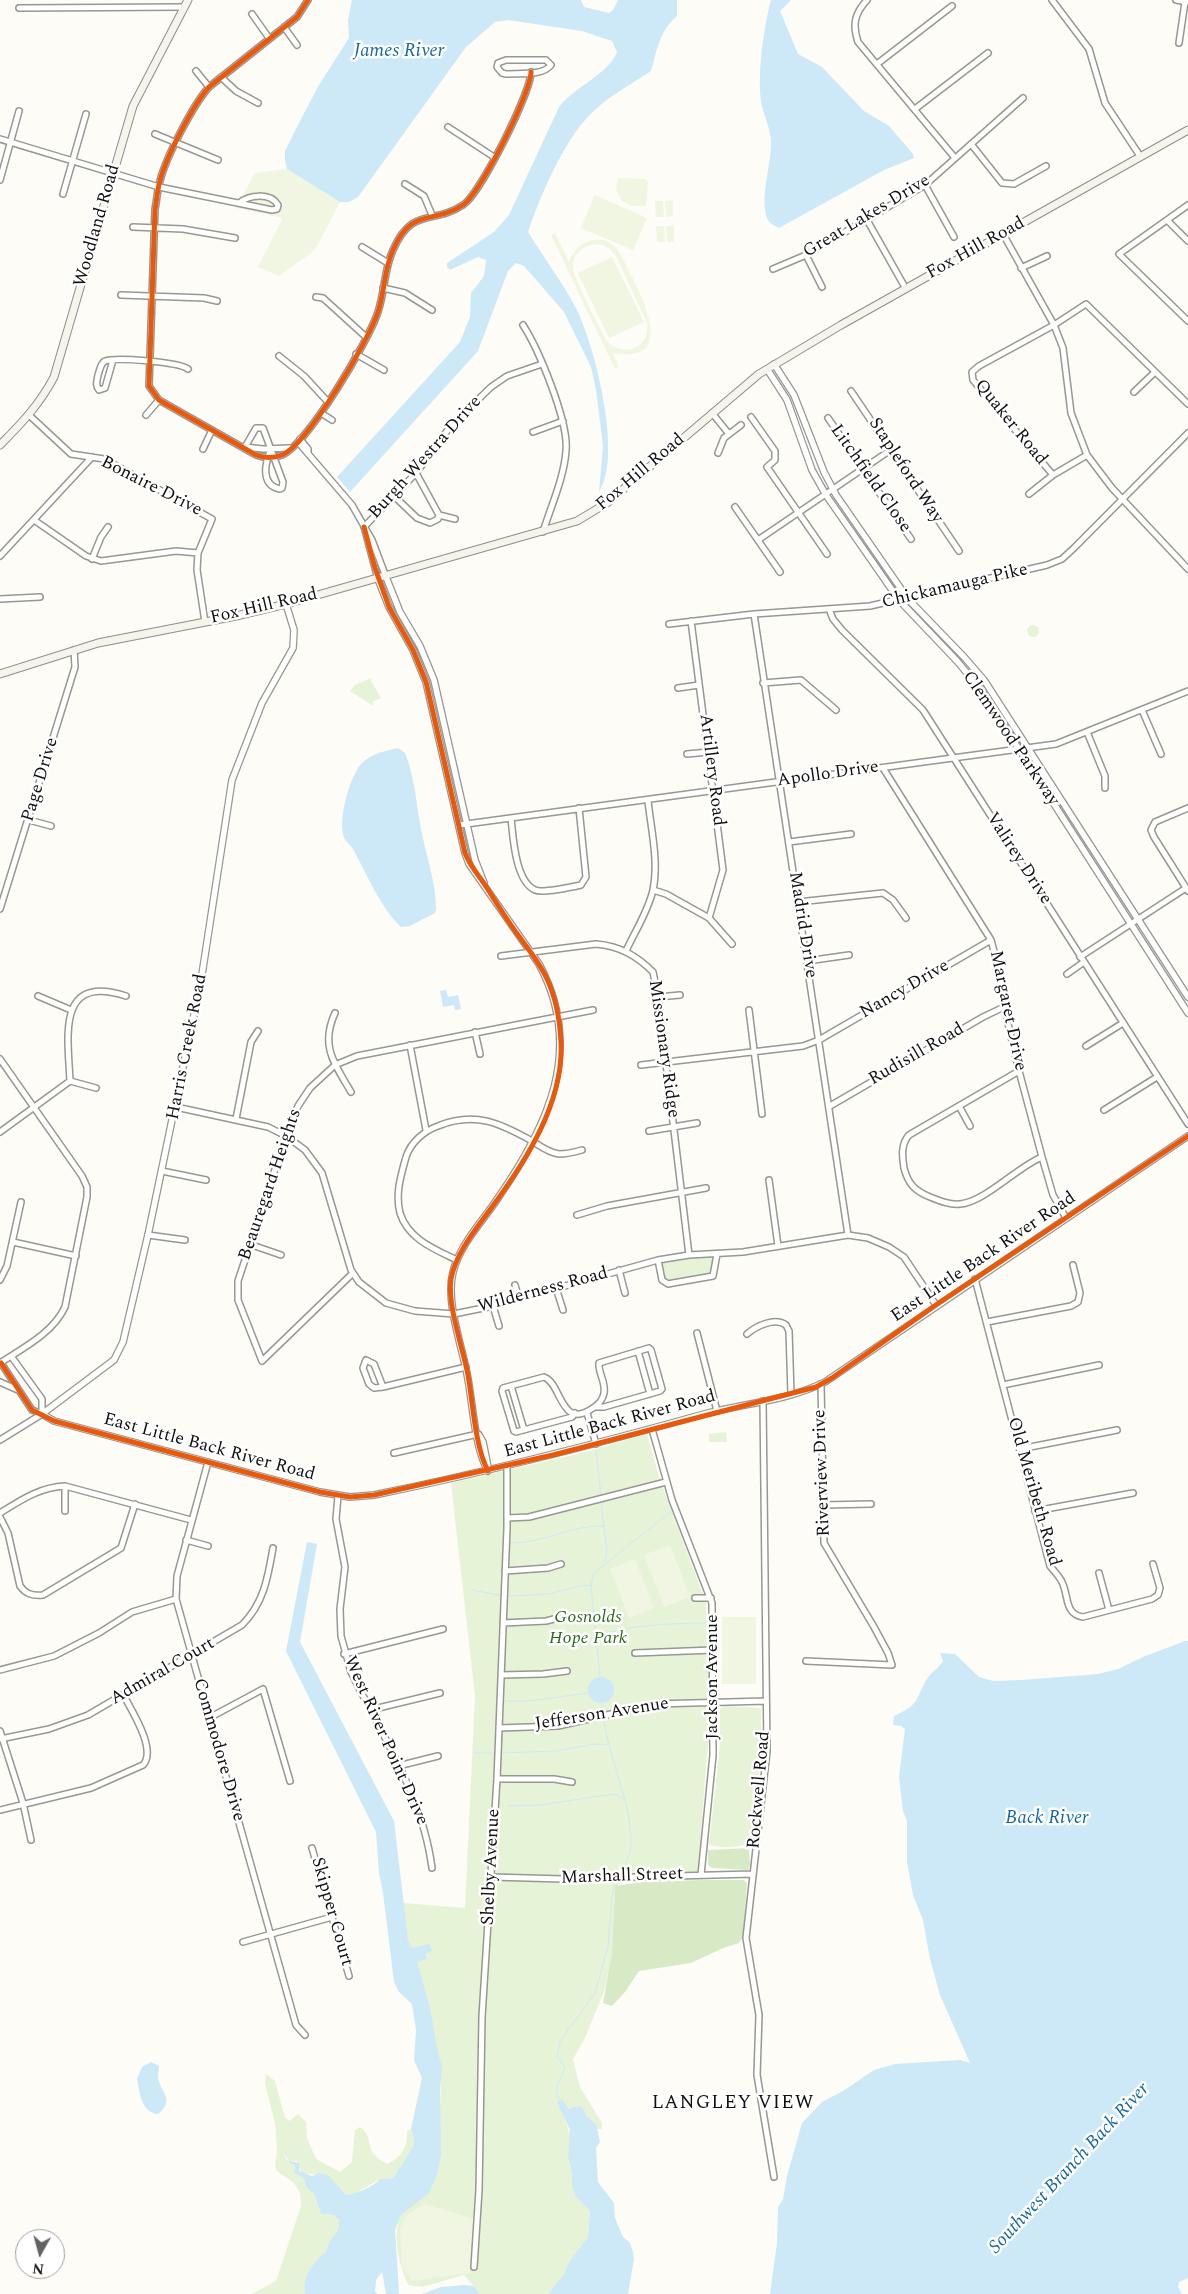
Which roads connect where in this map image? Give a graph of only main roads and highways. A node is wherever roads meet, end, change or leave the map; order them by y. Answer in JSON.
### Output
{"nodes":[{"id":1,"x":186,"y":4,"type":"edge"},
{"id":2,"x":1188,"y":130,"type":"edge"},
{"id":3,"x":0,"y":445,"type":"edge"},
{"id":4,"x":0,"y":674,"type":"edge"}],
"edges":[{"from":1,"to":3,"type":"main road","name":"Woodland Road"},
{"from":2,"to":4,"type":"main road","name":"Fox Hill Road"}]}
